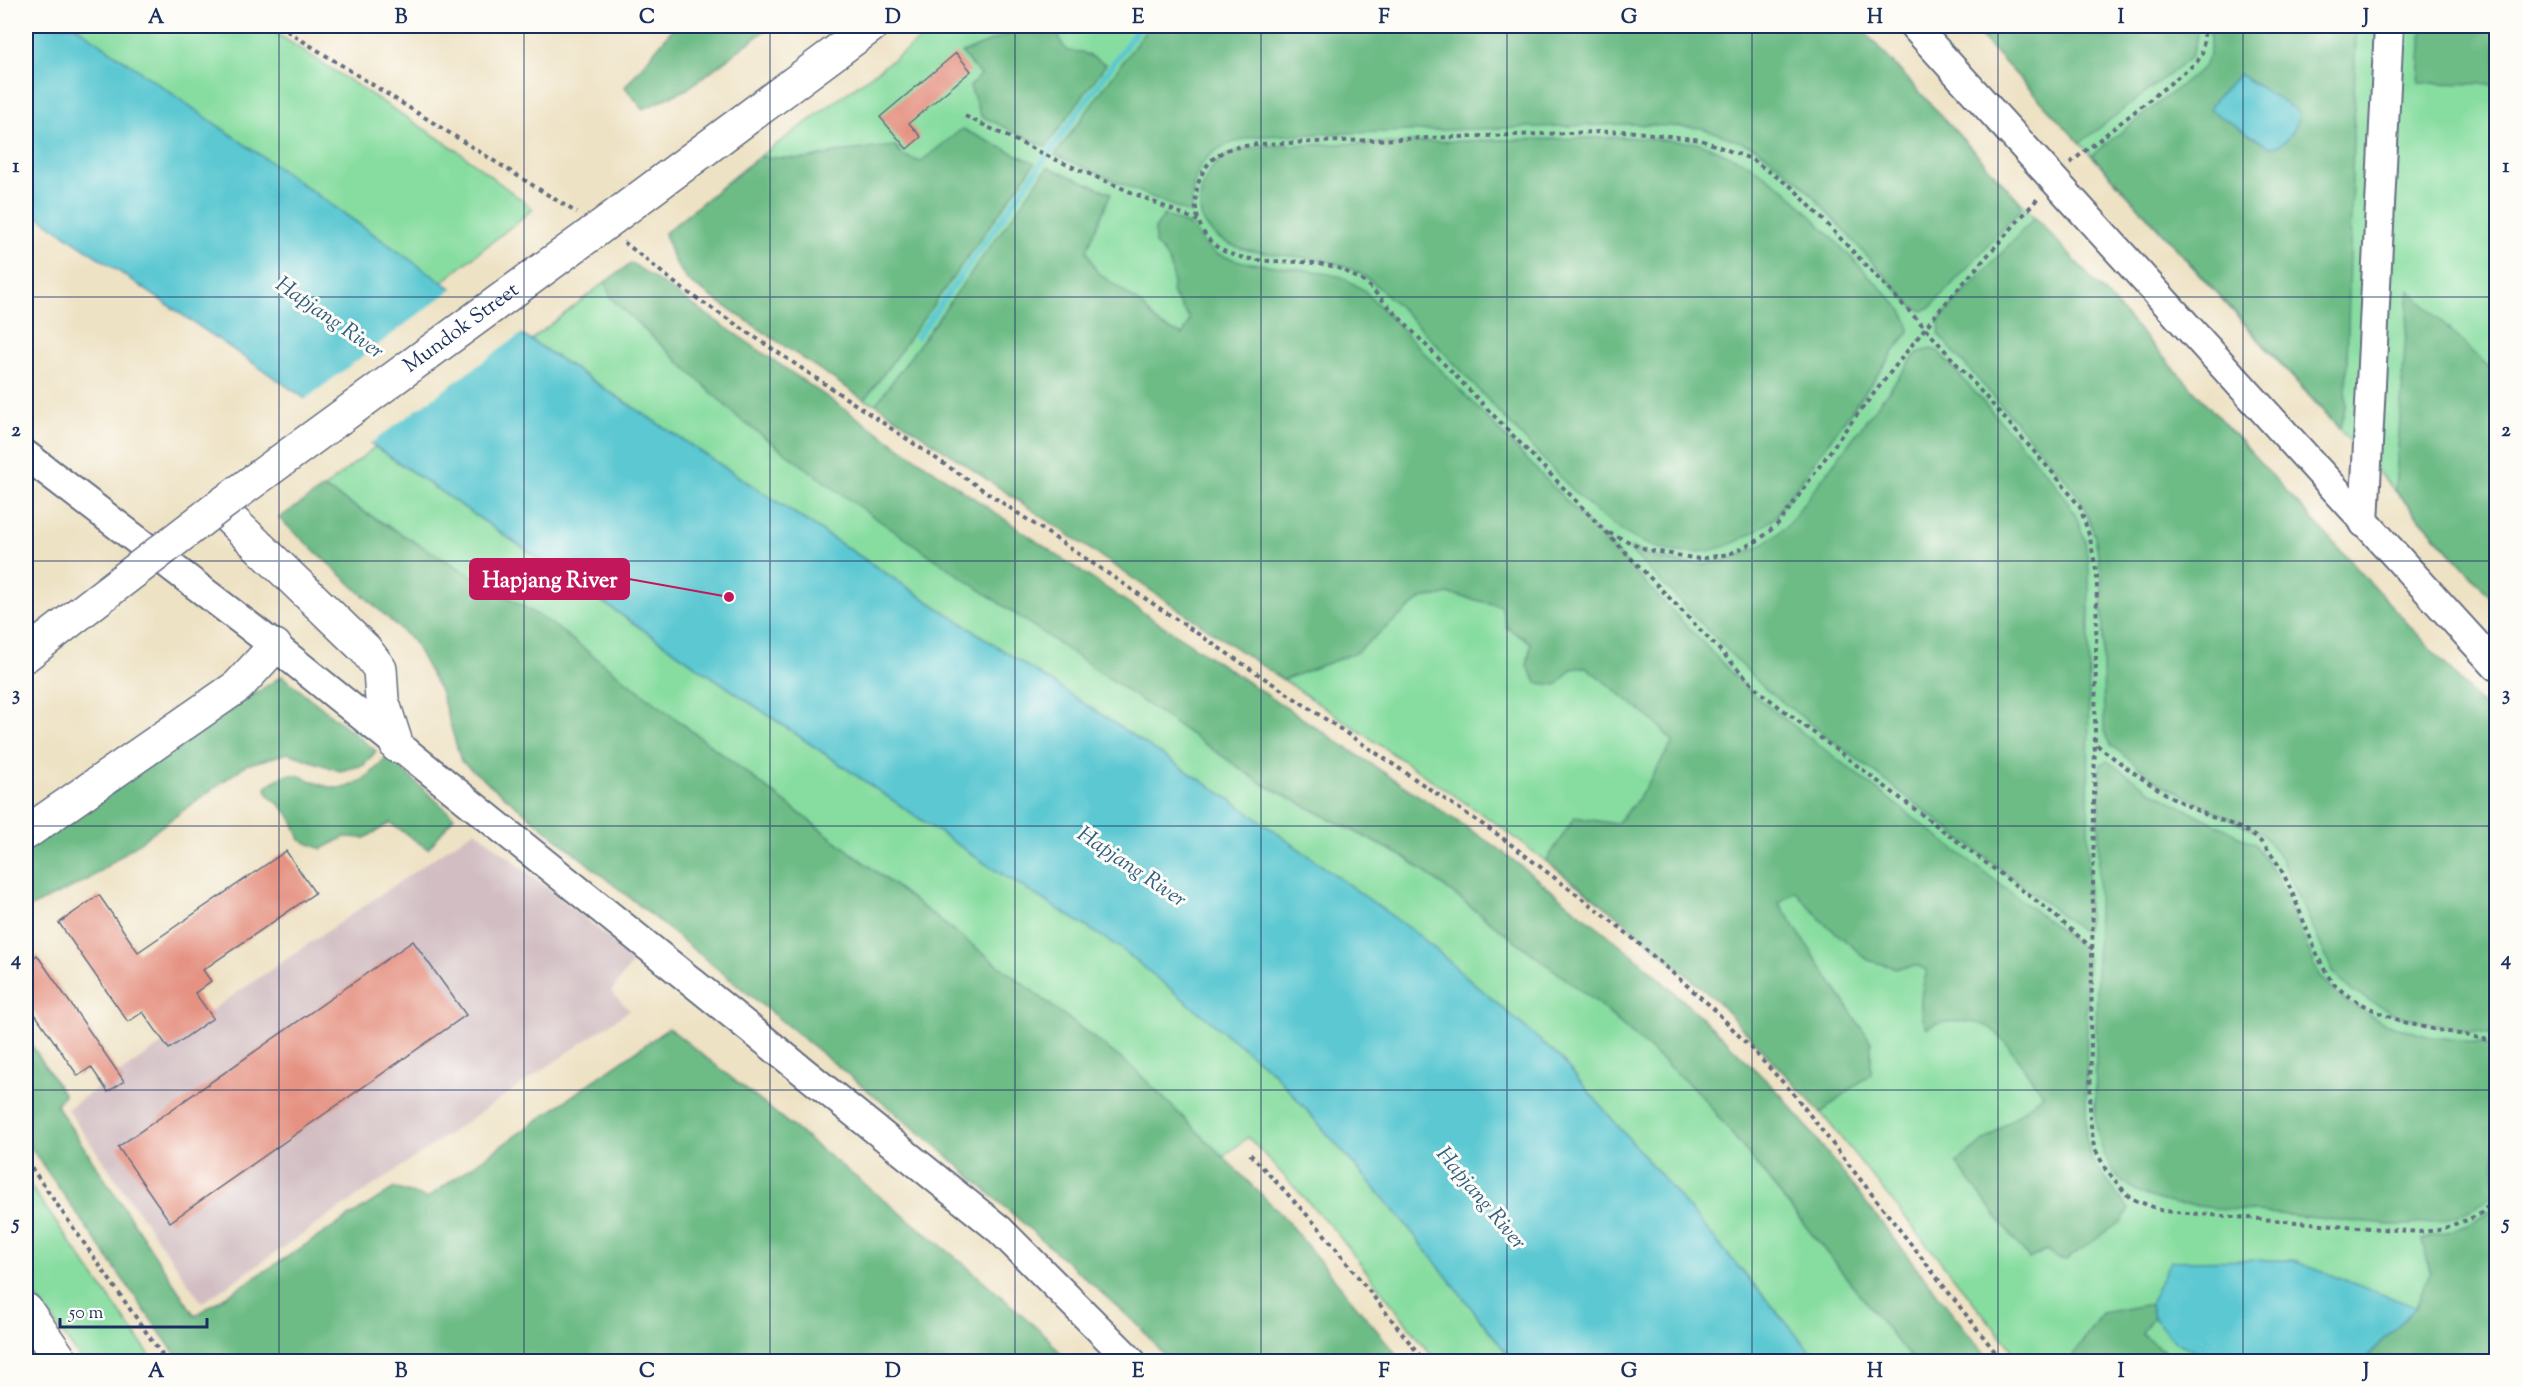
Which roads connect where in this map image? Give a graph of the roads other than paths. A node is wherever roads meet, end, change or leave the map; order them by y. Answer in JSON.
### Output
{"nodes":[{"id":1,"x":871,"y":26,"type":"edge"},
{"id":2,"x":1914,"y":26,"type":"edge"},
{"id":3,"x":2389,"y":26,"type":"edge"},
{"id":4,"x":26,"y":455,"type":"edge"},
{"id":5,"x":218,"y":507,"type":"junction"},
{"id":6,"x":2364,"y":523,"type":"junction"},
{"id":7,"x":275,"y":646,"type":"junction"},
{"id":8,"x":26,"y":655,"type":"edge"},
{"id":9,"x":2496,"y":666,"type":"edge"},
{"id":10,"x":397,"y":746,"type":"junction"},
{"id":11,"x":26,"y":833,"type":"edge"},
{"id":12,"x":26,"y":1310,"type":"edge"},
{"id":13,"x":62,"y":1362,"type":"edge"},
{"id":14,"x":1132,"y":1362,"type":"edge"}],
"edges":[{"from":1,"to":5,"type":"main road","name":"Mundok Street","bridge":true},
{"from":2,"to":6,"type":"street"},
{"from":3,"to":6,"type":"street"},
{"from":4,"to":7,"type":"street"},
{"from":5,"to":8,"type":"main road","name":"Mundok Street","bridge":true},
{"from":5,"to":10,"type":"main road"},
{"from":6,"to":9,"type":"street"},
{"from":7,"to":10,"type":"street"},
{"from":7,"to":11,"type":"main road"},
{"from":10,"to":14,"type":"street"},
{"from":12,"to":13,"type":"main road"}]}
